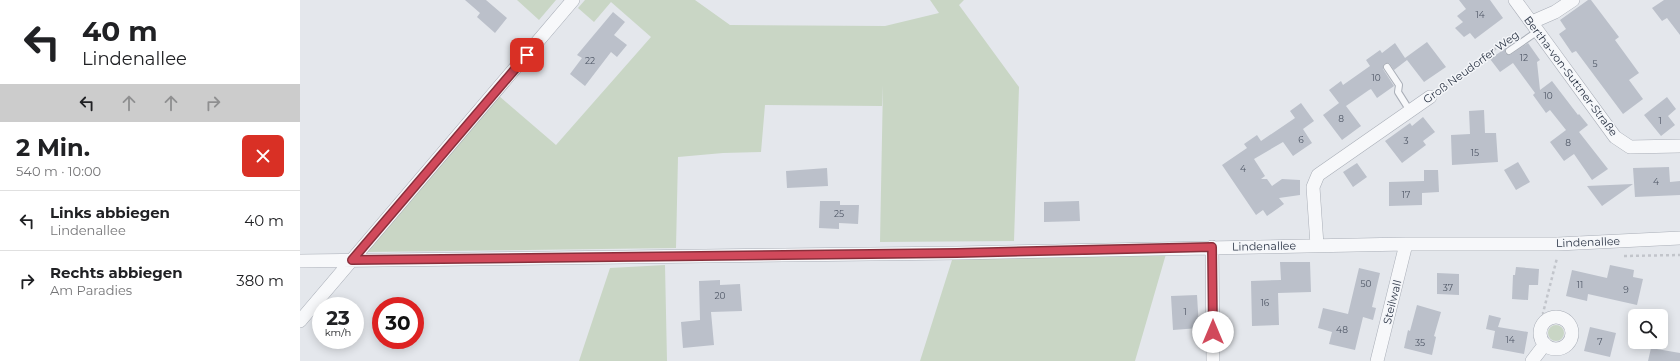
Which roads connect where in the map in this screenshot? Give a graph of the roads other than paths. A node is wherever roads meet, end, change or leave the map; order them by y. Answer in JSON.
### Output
{"nodes":[{"id":1,"x":573,"y":0,"type":"edge"},
{"id":2,"x":1515,"y":0,"type":"edge"},
{"id":3,"x":1573,"y":0,"type":"edge"},
{"id":4,"x":1535,"y":26,"type":"junction"},
{"id":5,"x":1508,"y":51,"type":"dead end"},
{"id":6,"x":1386,"y":67,"type":"dead end"},
{"id":7,"x":1430,"y":97,"type":"road end"},
{"id":8,"x":1410,"y":111,"type":"junction"},
{"id":9,"x":1680,"y":146,"type":"edge"},
{"id":10,"x":1680,"y":238,"type":"edge"},
{"id":11,"x":1406,"y":244,"type":"junction"},
{"id":12,"x":1317,"y":245,"type":"junction"},
{"id":13,"x":1212,"y":247,"type":"junction"},
{"id":14,"x":352,"y":260,"type":"junction"},
{"id":15,"x":300,"y":261,"type":"edge"},
{"id":16,"x":300,"y":321,"type":"edge"},
{"id":17,"x":1545,"y":344,"type":"junction"},
{"id":18,"x":1213,"y":361,"type":"edge"},
{"id":19,"x":1377,"y":361,"type":"edge"},
{"id":20,"x":1532,"y":361,"type":"edge"}],
"edges":[{"from":1,"to":14,"type":"street"},
{"from":2,"to":4,"type":"street","name":"Bertha-von-Suttner-Straße"},
{"from":3,"to":4,"type":"street"},
{"from":4,"to":5,"type":"lane"},
{"from":4,"to":9,"type":"street","name":"Bertha-von-Suttner-Straße"},
{"from":6,"to":8,"type":"lane"},
{"from":7,"to":8,"type":"street","name":"Groß Neudorfer Weg"},
{"from":8,"to":12,"type":"street","name":"Groß Neudorfer Weg"},
{"from":10,"to":11,"type":"street","name":"Lindenallee"},
{"from":11,"to":12,"type":"street","name":"Lindenallee"},
{"from":11,"to":19,"type":"street","name":"Steilwall"},
{"from":12,"to":13,"type":"street","name":"Lindenallee"},
{"from":13,"to":14,"type":"street","name":"Lindenallee"},
{"from":13,"to":18,"type":"street"},
{"from":14,"to":15,"type":"street","name":"Lindenallee"},
{"from":14,"to":16,"type":"street"},
{"from":17,"to":17,"type":"street"},
{"from":17,"to":20,"type":"street"}]}
